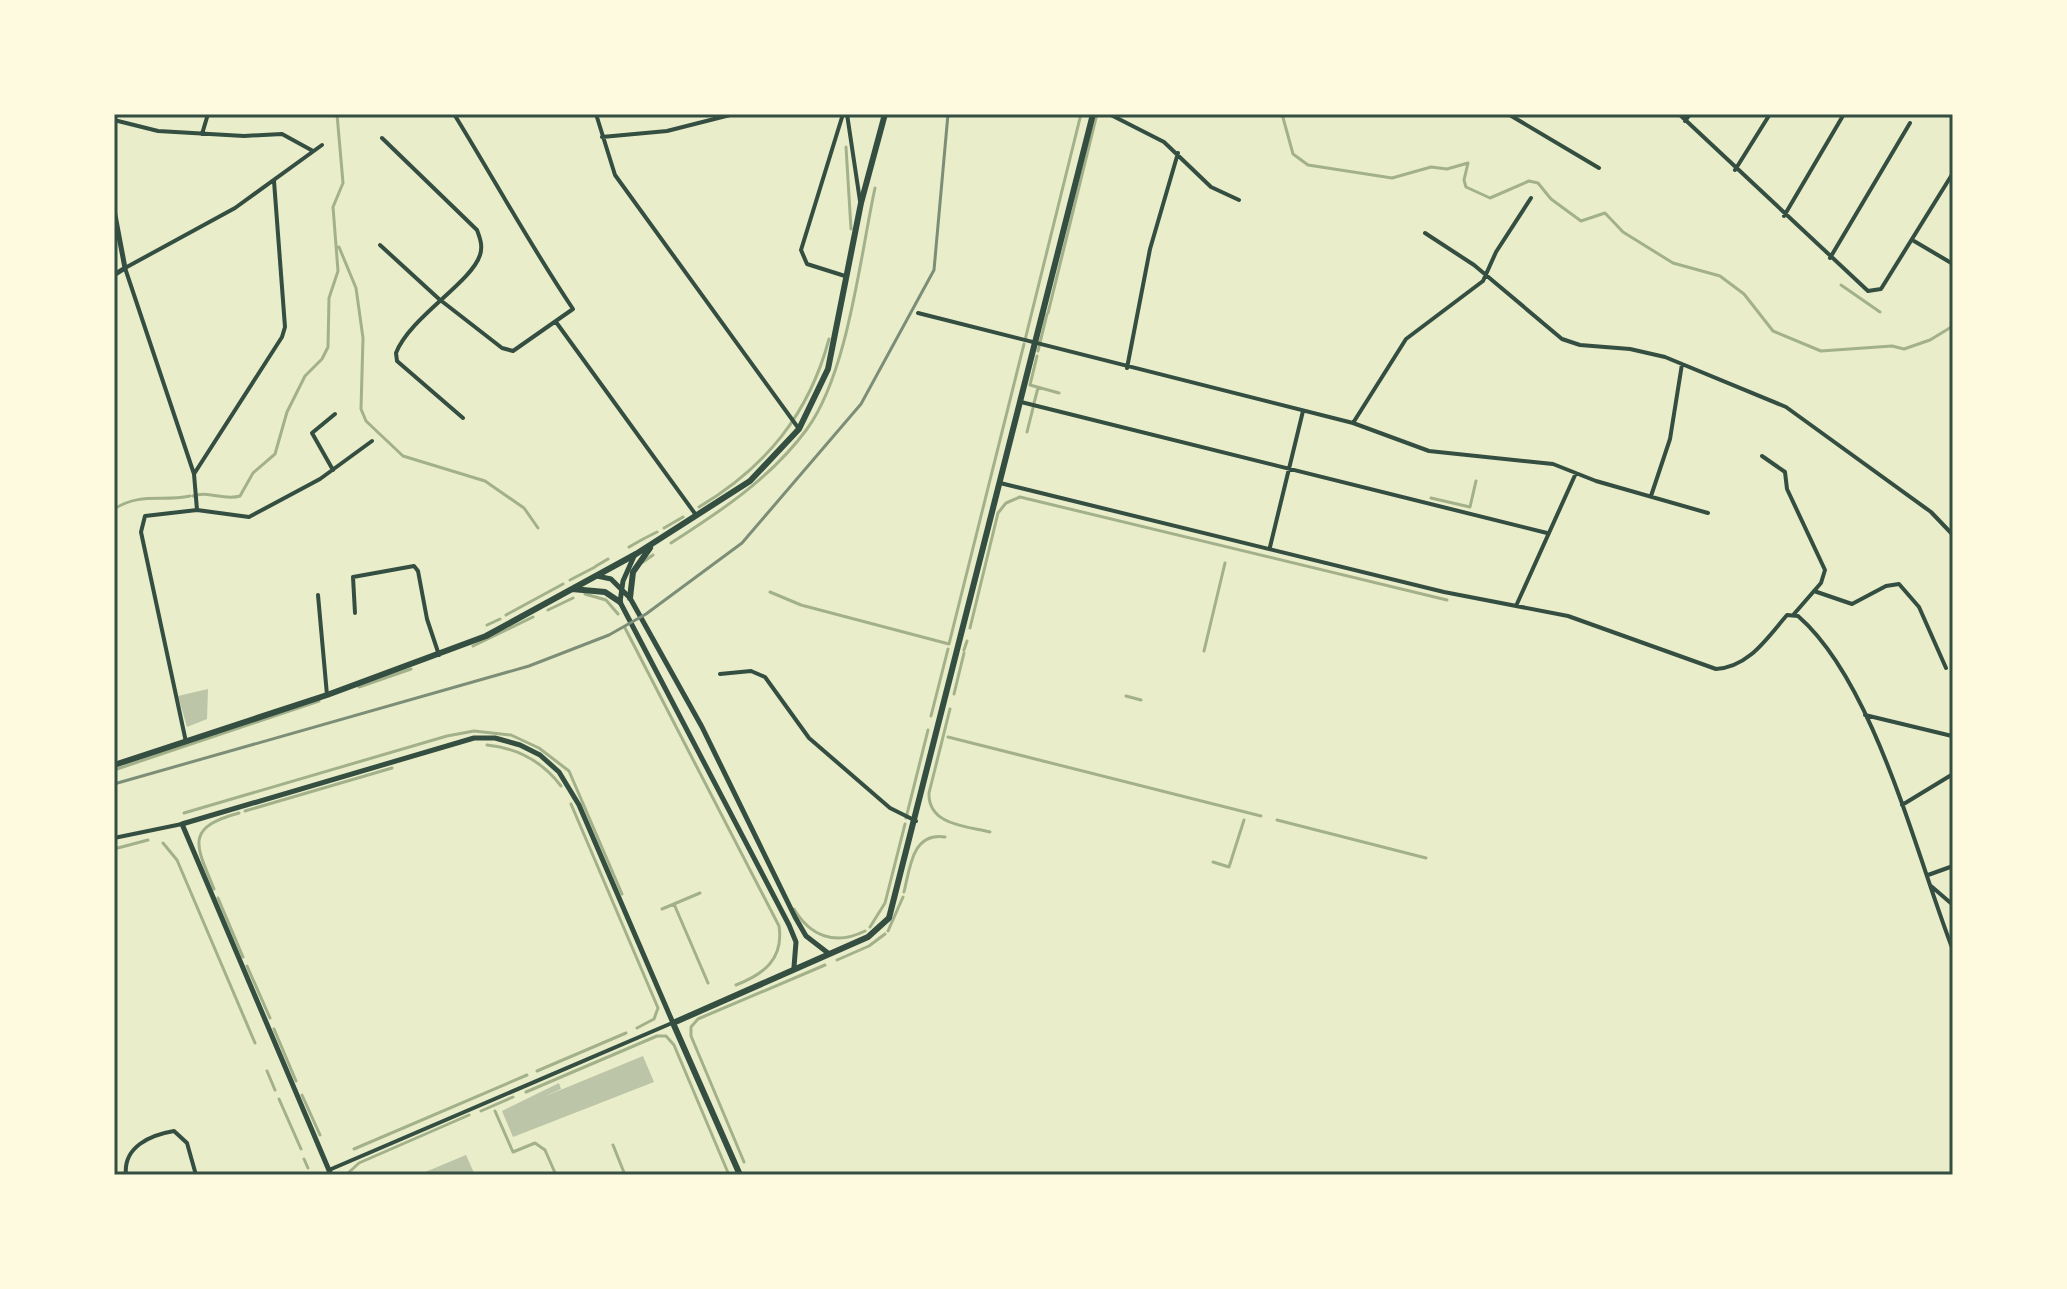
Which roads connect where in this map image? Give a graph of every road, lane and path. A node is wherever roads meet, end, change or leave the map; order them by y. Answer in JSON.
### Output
{"nodes":[{"id":1,"x":118,"y":114,"type":"edge"},
{"id":2,"x":208,"y":114,"type":"edge"},
{"id":3,"x":454,"y":114,"type":"edge"},
{"id":4,"x":596,"y":114,"type":"edge"},
{"id":5,"x":734,"y":114,"type":"edge"},
{"id":6,"x":845,"y":114,"type":"edge"},
{"id":7,"x":885,"y":114,"type":"edge"},
{"id":8,"x":1093,"y":114,"type":"edge"},
{"id":9,"x":1109,"y":114,"type":"edge"},
{"id":10,"x":1508,"y":114,"type":"edge"},
{"id":11,"x":1679,"y":114,"type":"edge"},
{"id":12,"x":1690,"y":114,"type":"edge"},
{"id":13,"x":1770,"y":114,"type":"edge"},
{"id":14,"x":1844,"y":114,"type":"edge"},
{"id":15,"x":115,"y":121,"type":"edge"},
{"id":16,"x":1685,"y":121,"type":"junction"},
{"id":17,"x":1910,"y":123,"type":"dead end"},
{"id":18,"x":202,"y":134,"type":"junction"},
{"id":19,"x":602,"y":137,"type":"junction"},
{"id":20,"x":382,"y":138,"type":"dead end"},
{"id":21,"x":322,"y":145,"type":"dead end"},
{"id":22,"x":313,"y":151,"type":"junction"},
{"id":23,"x":1178,"y":153,"type":"junction"},
{"id":24,"x":1599,"y":168,"type":"dead end"},
{"id":25,"x":1735,"y":170,"type":"junction"},
{"id":26,"x":1953,"y":173,"type":"edge"},
{"id":27,"x":274,"y":181,"type":"junction"},
{"id":28,"x":1531,"y":198,"type":"dead end"},
{"id":29,"x":1239,"y":200,"type":"dead end"},
{"id":30,"x":861,"y":203,"type":"junction"},
{"id":31,"x":114,"y":210,"type":"edge"},
{"id":32,"x":1784,"y":216,"type":"junction"},
{"id":33,"x":1425,"y":233,"type":"dead end"},
{"id":34,"x":1914,"y":241,"type":"junction"},
{"id":35,"x":380,"y":245,"type":"dead end"},
{"id":36,"x":1830,"y":258,"type":"junction"},
{"id":37,"x":1953,"y":264,"type":"edge"},
{"id":38,"x":125,"y":268,"type":"junction"},
{"id":39,"x":114,"y":275,"type":"edge"},
{"id":40,"x":845,"y":276,"type":"junction"},
{"id":41,"x":1486,"y":276,"type":"junction"},
{"id":42,"x":439,"y":299,"type":"junction"},
{"id":43,"x":918,"y":313,"type":"dead end"},
{"id":44,"x":556,"y":322,"type":"junction"},
{"id":45,"x":1033,"y":344,"type":"junction"},
{"id":46,"x":1682,"y":364,"type":"junction"},
{"id":47,"x":1127,"y":368,"type":"junction"},
{"id":48,"x":1019,"y":401,"type":"junction"},
{"id":49,"x":1303,"y":411,"type":"junction"},
{"id":50,"x":335,"y":414,"type":"dead end"},
{"id":51,"x":463,"y":418,"type":"dead end"},
{"id":52,"x":1353,"y":423,"type":"junction"},
{"id":53,"x":799,"y":429,"type":"junction"},
{"id":54,"x":372,"y":441,"type":"dead end"},
{"id":55,"x":1762,"y":456,"type":"dead end"},
{"id":56,"x":1287,"y":469,"type":"junction"},
{"id":57,"x":333,"y":470,"type":"junction"},
{"id":58,"x":1577,"y":472,"type":"junction"},
{"id":59,"x":194,"y":474,"type":"junction"},
{"id":60,"x":1000,"y":483,"type":"junction"},
{"id":61,"x":1651,"y":496,"type":"junction"},
{"id":62,"x":197,"y":510,"type":"junction"},
{"id":63,"x":1708,"y":513,"type":"dead end"},
{"id":64,"x":697,"y":517,"type":"junction"},
{"id":65,"x":1547,"y":533,"type":"junction"},
{"id":66,"x":1953,"y":535,"type":"edge"},
{"id":67,"x":655,"y":543,"type":"junction"},
{"id":68,"x":1270,"y":547,"type":"junction"},
{"id":69,"x":636,"y":554,"type":"junction"},
{"id":70,"x":595,"y":576,"type":"junction"},
{"id":71,"x":621,"y":587,"type":"junction"},
{"id":72,"x":572,"y":589,"type":"junction"},
{"id":73,"x":1813,"y":591,"type":"junction"},
{"id":74,"x":318,"y":595,"type":"dead end"},
{"id":75,"x":630,"y":598,"type":"junction"},
{"id":76,"x":620,"y":602,"type":"junction"},
{"id":77,"x":1516,"y":606,"type":"junction"},
{"id":78,"x":355,"y":613,"type":"dead end"},
{"id":79,"x":1794,"y":614,"type":"junction"},
{"id":80,"x":439,"y":655,"type":"junction"},
{"id":81,"x":1946,"y":668,"type":"dead end"},
{"id":82,"x":720,"y":674,"type":"dead end"},
{"id":83,"x":327,"y":695,"type":"junction"},
{"id":84,"x":1865,"y":715,"type":"junction"},
{"id":85,"x":1952,"y":736,"type":"edge"},
{"id":86,"x":186,"y":742,"type":"junction"},
{"id":87,"x":114,"y":765,"type":"edge"},
{"id":88,"x":1953,"y":774,"type":"edge"},
{"id":89,"x":1902,"y":805,"type":"junction"},
{"id":90,"x":916,"y":821,"type":"junction"},
{"id":91,"x":182,"y":824,"type":"junction"},
{"id":92,"x":114,"y":838,"type":"edge"},
{"id":93,"x":1953,"y":866,"type":"edge"},
{"id":94,"x":1928,"y":875,"type":"junction"},
{"id":95,"x":1930,"y":886,"type":"junction"},
{"id":96,"x":1953,"y":905,"type":"edge"},
{"id":97,"x":1953,"y":950,"type":"edge"},
{"id":98,"x":828,"y":953,"type":"junction"},
{"id":99,"x":794,"y":967,"type":"junction"},
{"id":100,"x":673,"y":1023,"type":"junction"},
{"id":101,"x":330,"y":1173,"type":"edge"},
{"id":102,"x":126,"y":1175,"type":"edge"},
{"id":103,"x":196,"y":1175,"type":"edge"},
{"id":104,"x":740,"y":1175,"type":"edge"}],
"edges":[{"from":1,"to":15,"type":"street"},
{"from":2,"to":18,"type":"street"},
{"from":3,"to":44,"type":"street"},
{"from":4,"to":19,"type":"street"},
{"from":5,"to":19,"type":"street"},
{"from":6,"to":30,"type":"street"},
{"from":6,"to":40,"type":"street"},
{"from":7,"to":30,"type":"main road"},
{"from":8,"to":45,"type":"main road"},
{"from":9,"to":23,"type":"street"},
{"from":10,"to":24,"type":"street"},
{"from":11,"to":16,"type":"street"},
{"from":12,"to":16,"type":"street"},
{"from":13,"to":25,"type":"street"},
{"from":14,"to":32,"type":"street"},
{"from":15,"to":18,"type":"street"},
{"from":16,"to":25,"type":"street"},
{"from":17,"to":36,"type":"street"},
{"from":18,"to":22,"type":"street"},
{"from":19,"to":53,"type":"street"},
{"from":20,"to":42,"type":"street"},
{"from":21,"to":22,"type":"street"},
{"from":22,"to":27,"type":"street"},
{"from":23,"to":29,"type":"street"},
{"from":23,"to":47,"type":"street"},
{"from":25,"to":32,"type":"street"},
{"from":26,"to":34,"type":"street"},
{"from":27,"to":38,"type":"street"},
{"from":27,"to":59,"type":"street"},
{"from":28,"to":41,"type":"street"},
{"from":30,"to":40,"type":"main road"},
{"from":31,"to":38,"type":"street"},
{"from":32,"to":36,"type":"street"},
{"from":33,"to":41,"type":"street"},
{"from":34,"to":36,"type":"street"},
{"from":34,"to":37,"type":"street"},
{"from":35,"to":42,"type":"street"},
{"from":38,"to":39,"type":"street"},
{"from":38,"to":59,"type":"street"},
{"from":40,"to":53,"type":"main road"},
{"from":41,"to":46,"type":"street"},
{"from":41,"to":52,"type":"street"},
{"from":42,"to":44,"type":"street"},
{"from":42,"to":51,"type":"street"},
{"from":43,"to":45,"type":"street"},
{"from":44,"to":64,"type":"street"},
{"from":45,"to":47,"type":"street"},
{"from":45,"to":48,"type":"main road"},
{"from":46,"to":61,"type":"street"},
{"from":46,"to":66,"type":"street"},
{"from":47,"to":49,"type":"street"},
{"from":48,"to":56,"type":"street"},
{"from":48,"to":60,"type":"main road"},
{"from":49,"to":52,"type":"street"},
{"from":49,"to":56,"type":"street"},
{"from":50,"to":57,"type":"street"},
{"from":52,"to":58,"type":"street"},
{"from":53,"to":64,"type":"main road"},
{"from":54,"to":57,"type":"street"},
{"from":55,"to":73,"type":"street"},
{"from":56,"to":65,"type":"street"},
{"from":56,"to":68,"type":"street"},
{"from":57,"to":62,"type":"street"},
{"from":58,"to":61,"type":"street"},
{"from":58,"to":65,"type":"street"},
{"from":59,"to":62,"type":"street"},
{"from":60,"to":68,"type":"street"},
{"from":60,"to":90,"type":"main road"},
{"from":61,"to":63,"type":"street"},
{"from":62,"to":86,"type":"street"},
{"from":64,"to":67,"type":"main road"},
{"from":65,"to":77,"type":"street"},
{"from":67,"to":69,"type":"main road"},
{"from":67,"to":75,"type":"main road"},
{"from":68,"to":77,"type":"street"},
{"from":69,"to":70,"type":"main road"},
{"from":69,"to":71,"type":"street"},
{"from":70,"to":71,"type":"street"},
{"from":70,"to":72,"type":"main road"},
{"from":71,"to":75,"type":"street"},
{"from":71,"to":76,"type":"street"},
{"from":72,"to":76,"type":"main road"},
{"from":72,"to":80,"type":"main road"},
{"from":73,"to":79,"type":"street"},
{"from":73,"to":81,"type":"street"},
{"from":74,"to":83,"type":"street"},
{"from":75,"to":98,"type":"street"},
{"from":76,"to":99,"type":"street"},
{"from":77,"to":79,"type":"street"},
{"from":78,"to":80,"type":"street"},
{"from":79,"to":84,"type":"street"},
{"from":80,"to":83,"type":"main road"},
{"from":82,"to":90,"type":"street"},
{"from":83,"to":86,"type":"main road"},
{"from":84,"to":85,"type":"street"},
{"from":84,"to":89,"type":"street"},
{"from":86,"to":87,"type":"main road"},
{"from":88,"to":89,"type":"street"},
{"from":89,"to":94,"type":"street"},
{"from":90,"to":98,"type":"main road"},
{"from":91,"to":92,"type":"street"},
{"from":91,"to":100,"type":"street"},
{"from":91,"to":101,"type":"street"},
{"from":93,"to":94,"type":"street"},
{"from":94,"to":95,"type":"street"},
{"from":95,"to":96,"type":"street"},
{"from":95,"to":97,"type":"street"},
{"from":98,"to":99,"type":"main road"},
{"from":99,"to":100,"type":"main road"},
{"from":100,"to":101,"type":"street"},
{"from":100,"to":104,"type":"main road"},
{"from":102,"to":103,"type":"street"}]}
